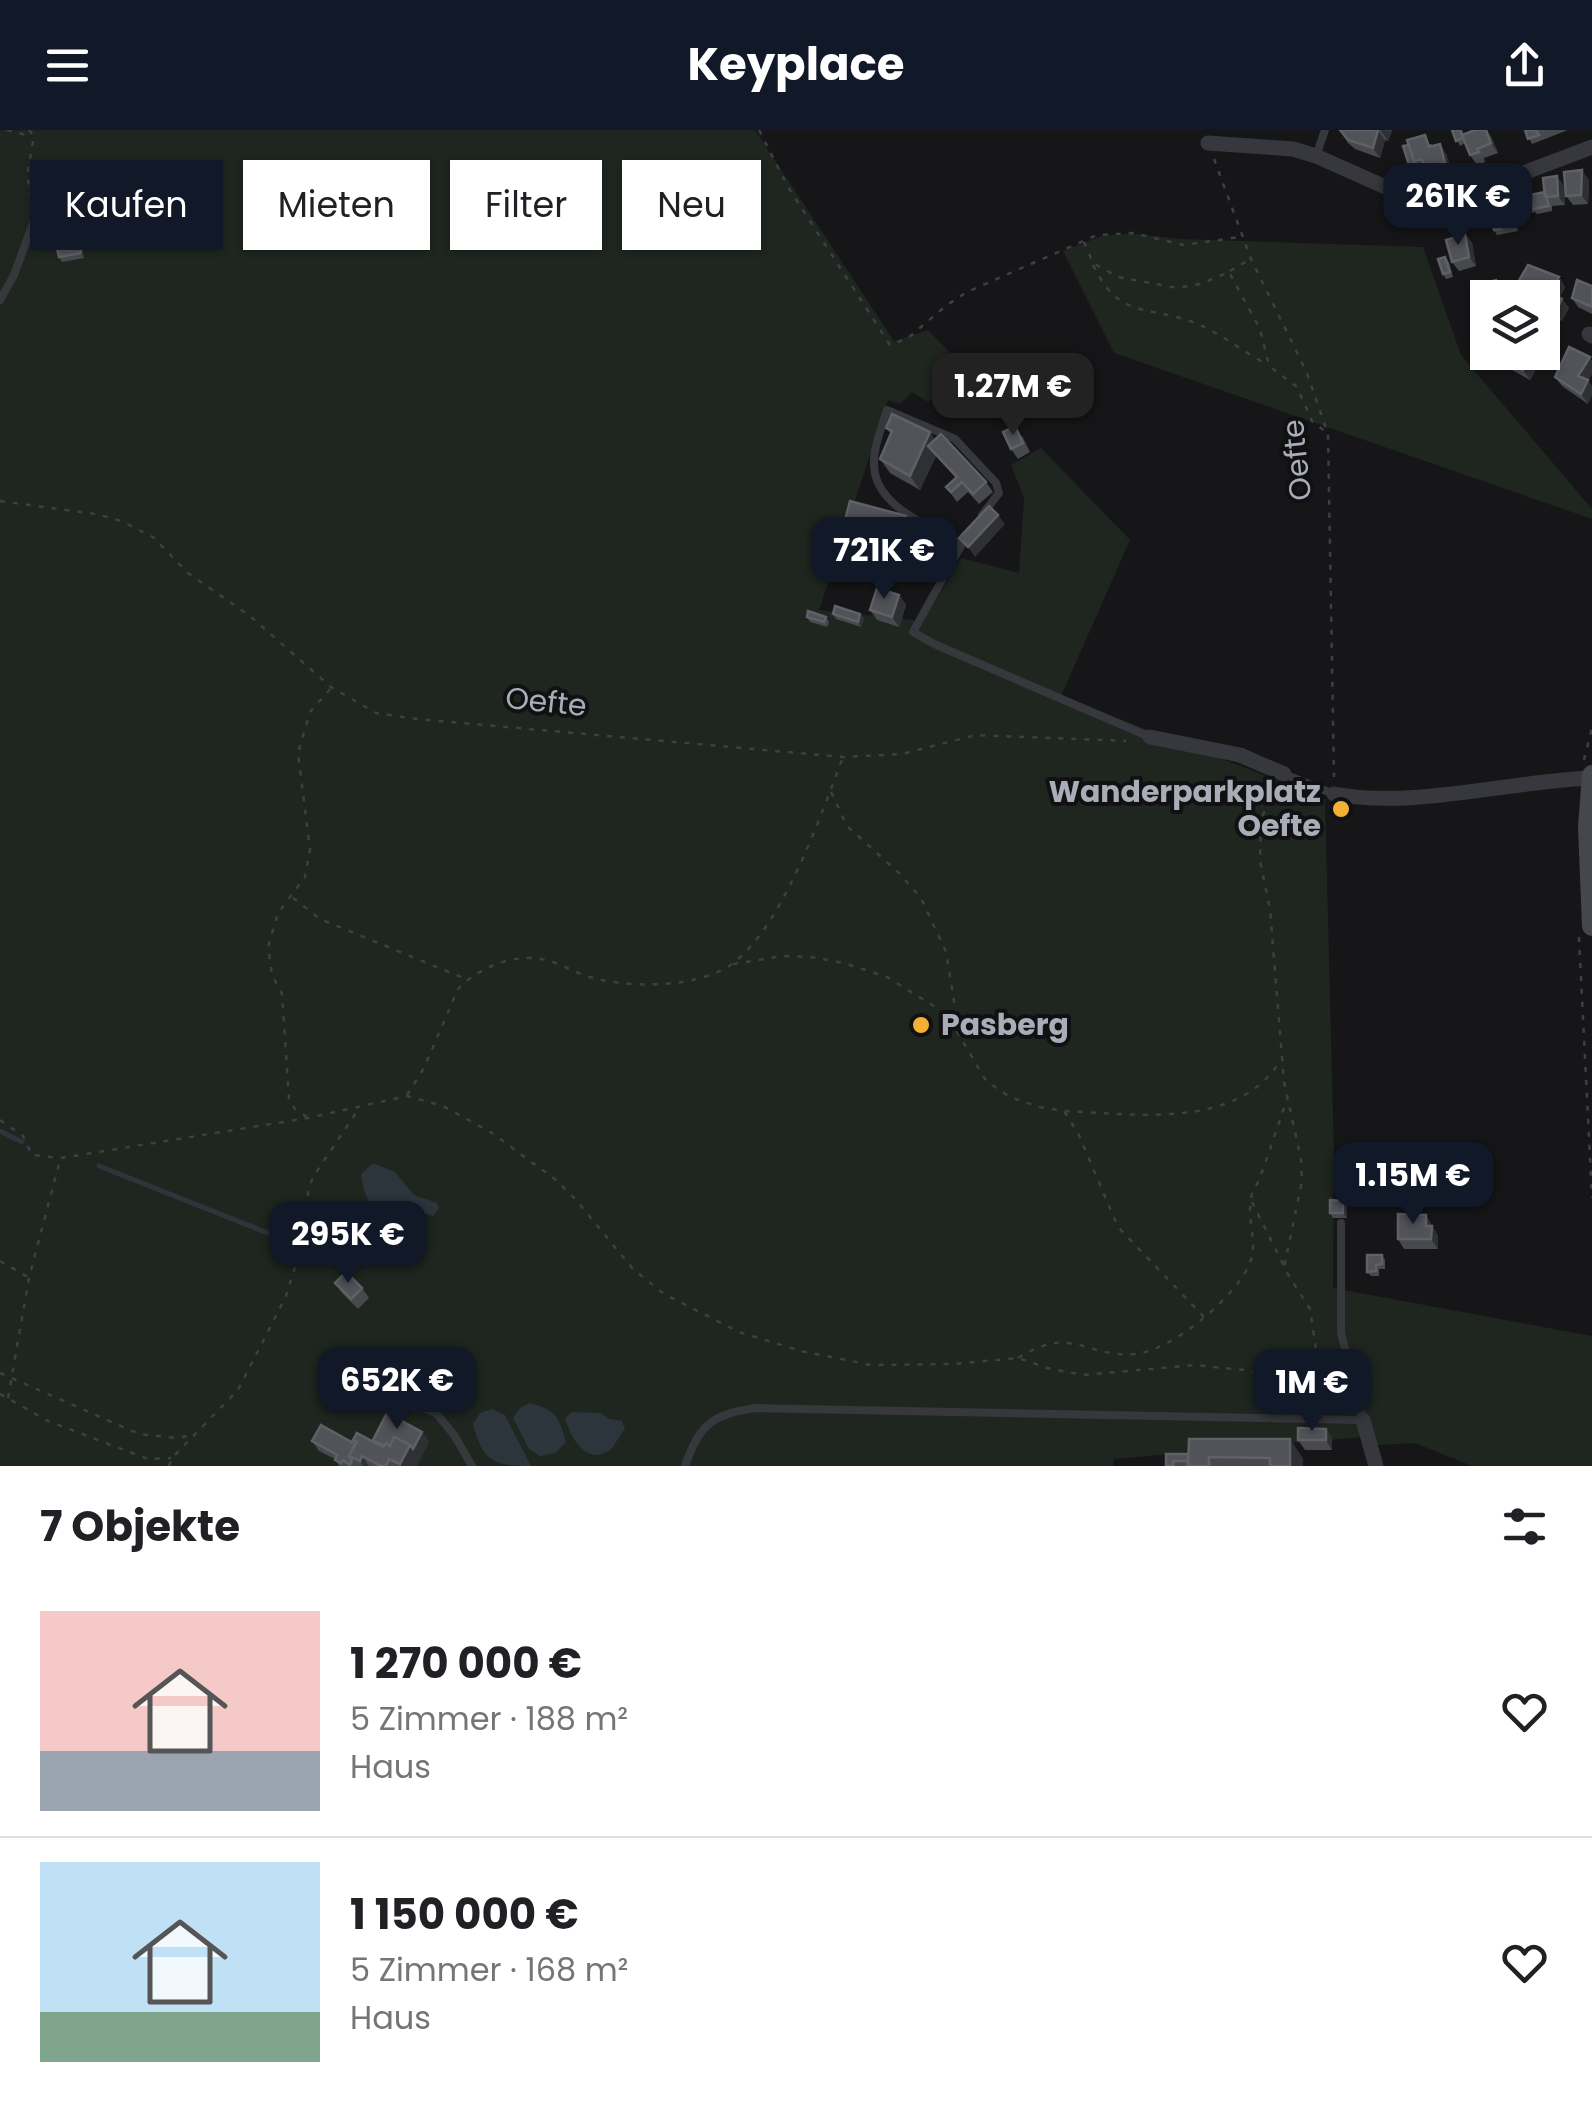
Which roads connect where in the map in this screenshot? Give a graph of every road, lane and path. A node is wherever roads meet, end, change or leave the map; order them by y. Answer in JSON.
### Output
{"nodes":[{"id":1,"x":7,"y":130,"type":"edge"},
{"id":2,"x":29,"y":130,"type":"edge"},
{"id":3,"x":760,"y":130,"type":"edge"},
{"id":4,"x":1325,"y":130,"type":"edge"},
{"id":5,"x":34,"y":136,"type":"junction"},
{"id":6,"x":1206,"y":137,"type":"edge"},
{"id":7,"x":1592,"y":147,"type":"edge"},
{"id":8,"x":1316,"y":156,"type":"junction"},
{"id":9,"x":30,"y":191,"type":"edge"},
{"id":10,"x":30,"y":232,"type":"edge"},
{"id":11,"x":1242,"y":236,"type":"junction"},
{"id":12,"x":1083,"y":241,"type":"junction"},
{"id":13,"x":1251,"y":259,"type":"junction"},
{"id":14,"x":1093,"y":263,"type":"junction"},
{"id":15,"x":1228,"y":272,"type":"junction"},
{"id":16,"x":0,"y":300,"type":"edge"},
{"id":17,"x":1269,"y":366,"type":"junction"},
{"id":18,"x":1328,"y":434,"type":"junction"},
{"id":19,"x":0,"y":501,"type":"edge"},
{"id":20,"x":980,"y":518,"type":"edge"},
{"id":21,"x":970,"y":531,"type":"edge"},
{"id":22,"x":960,"y":544,"type":"junction"},
{"id":23,"x":332,"y":687,"type":"junction"},
{"id":24,"x":1592,"y":728,"type":"edge"},
{"id":25,"x":1150,"y":737,"type":"junction"},
{"id":26,"x":843,"y":756,"type":"junction"},
{"id":27,"x":1284,"y":774,"type":"junction"},
{"id":28,"x":1588,"y":777,"type":"edge"},
{"id":29,"x":830,"y":791,"type":"junction"},
{"id":30,"x":1334,"y":794,"type":"junction"},
{"id":31,"x":292,"y":896,"type":"junction"},
{"id":32,"x":1585,"y":925,"type":"edge"},
{"id":33,"x":732,"y":964,"type":"junction"},
{"id":34,"x":468,"y":979,"type":"junction"},
{"id":35,"x":959,"y":1033,"type":"junction"},
{"id":36,"x":1281,"y":1058,"type":"junction"},
{"id":37,"x":407,"y":1096,"type":"junction"},
{"id":38,"x":1288,"y":1096,"type":"junction"},
{"id":39,"x":359,"y":1108,"type":"junction"},
{"id":40,"x":1064,"y":1110,"type":"junction"},
{"id":41,"x":308,"y":1118,"type":"junction"},
{"id":42,"x":0,"y":1120,"type":"edge"},
{"id":43,"x":60,"y":1158,"type":"junction"},
{"id":44,"x":1592,"y":1198,"type":"edge"},
{"id":45,"x":1250,"y":1199,"type":"junction"},
{"id":46,"x":1341,"y":1223,"type":"dead end"},
{"id":47,"x":0,"y":1261,"type":"edge"},
{"id":48,"x":1284,"y":1268,"type":"junction"},
{"id":49,"x":29,"y":1278,"type":"junction"},
{"id":50,"x":1204,"y":1317,"type":"junction"},
{"id":51,"x":1018,"y":1358,"type":"junction"},
{"id":52,"x":0,"y":1373,"type":"edge"},
{"id":53,"x":13,"y":1378,"type":"junction"},
{"id":54,"x":1320,"y":1378,"type":"junction"},
{"id":55,"x":338,"y":1388,"type":"dead end"},
{"id":56,"x":0,"y":1394,"type":"edge"},
{"id":57,"x":8,"y":1398,"type":"junction"},
{"id":58,"x":1363,"y":1420,"type":"junction"},
{"id":59,"x":196,"y":1435,"type":"junction"},
{"id":60,"x":172,"y":1458,"type":"junction"},
{"id":61,"x":169,"y":1466,"type":"edge"},
{"id":62,"x":472,"y":1466,"type":"edge"},
{"id":63,"x":685,"y":1466,"type":"edge"},
{"id":64,"x":1376,"y":1466,"type":"edge"}],
"edges":[{"from":1,"to":5,"type":"path"},
{"from":2,"to":5,"type":"path"},
{"from":3,"to":12,"type":"path"},
{"from":4,"to":8,"type":"lane"},
{"from":5,"to":9,"type":"path"},
{"from":6,"to":8,"type":"street"},
{"from":6,"to":11,"type":"path","name":"Oefte"},
{"from":7,"to":8,"type":"street"},
{"from":10,"to":16,"type":"lane"},
{"from":11,"to":12,"type":"path"},
{"from":11,"to":13,"type":"path","name":"Oefte"},
{"from":12,"to":14,"type":"path"},
{"from":13,"to":15,"type":"path"},
{"from":13,"to":18,"type":"path","name":"Oefte"},
{"from":14,"to":15,"type":"path"},
{"from":14,"to":17,"type":"path"},
{"from":15,"to":17,"type":"path"},
{"from":17,"to":18,"type":"path"},
{"from":18,"to":30,"type":"path","name":"Oefte"},
{"from":19,"to":23,"type":"path","name":"Oefte"},
{"from":20,"to":22,"type":"lane"},
{"from":21,"to":22,"type":"lane"},
{"from":22,"to":25,"type":"lane"},
{"from":23,"to":26,"type":"path","name":"Oefte"},
{"from":23,"to":31,"type":"path"},
{"from":24,"to":28,"type":"path"},
{"from":25,"to":26,"type":"path","name":"Oefte"},
{"from":25,"to":27,"type":"street"},
{"from":26,"to":29,"type":"path"},
{"from":27,"to":30,"type":"lane"},
{"from":27,"to":36,"type":"path"},
{"from":28,"to":30,"type":"street"},
{"from":28,"to":32,"type":"main road"},
{"from":29,"to":33,"type":"path"},
{"from":29,"to":35,"type":"path"},
{"from":31,"to":34,"type":"path"},
{"from":31,"to":41,"type":"path"},
{"from":32,"to":44,"type":"path"},
{"from":33,"to":34,"type":"path"},
{"from":33,"to":35,"type":"path"},
{"from":34,"to":37,"type":"path"},
{"from":35,"to":40,"type":"path"},
{"from":36,"to":38,"type":"path"},
{"from":36,"to":40,"type":"path"},
{"from":37,"to":39,"type":"path"},
{"from":37,"to":51,"type":"path"},
{"from":38,"to":45,"type":"path"},
{"from":38,"to":48,"type":"path"},
{"from":39,"to":41,"type":"path"},
{"from":39,"to":59,"type":"path"},
{"from":40,"to":50,"type":"path"},
{"from":41,"to":43,"type":"path"},
{"from":42,"to":43,"type":"path"},
{"from":43,"to":49,"type":"path"},
{"from":45,"to":48,"type":"path"},
{"from":45,"to":50,"type":"path"},
{"from":46,"to":58,"type":"lane"},
{"from":47,"to":49,"type":"path"},
{"from":48,"to":54,"type":"path"},
{"from":49,"to":53,"type":"path"},
{"from":50,"to":51,"type":"path"},
{"from":51,"to":54,"type":"path"},
{"from":52,"to":53,"type":"path"},
{"from":53,"to":57,"type":"path"},
{"from":53,"to":59,"type":"path"},
{"from":54,"to":58,"type":"path"},
{"from":55,"to":62,"type":"lane"},
{"from":56,"to":57,"type":"path"},
{"from":57,"to":60,"type":"path"},
{"from":58,"to":63,"type":"lane"},
{"from":58,"to":64,"type":"street"},
{"from":59,"to":60,"type":"path"},
{"from":60,"to":61,"type":"path"}]}
